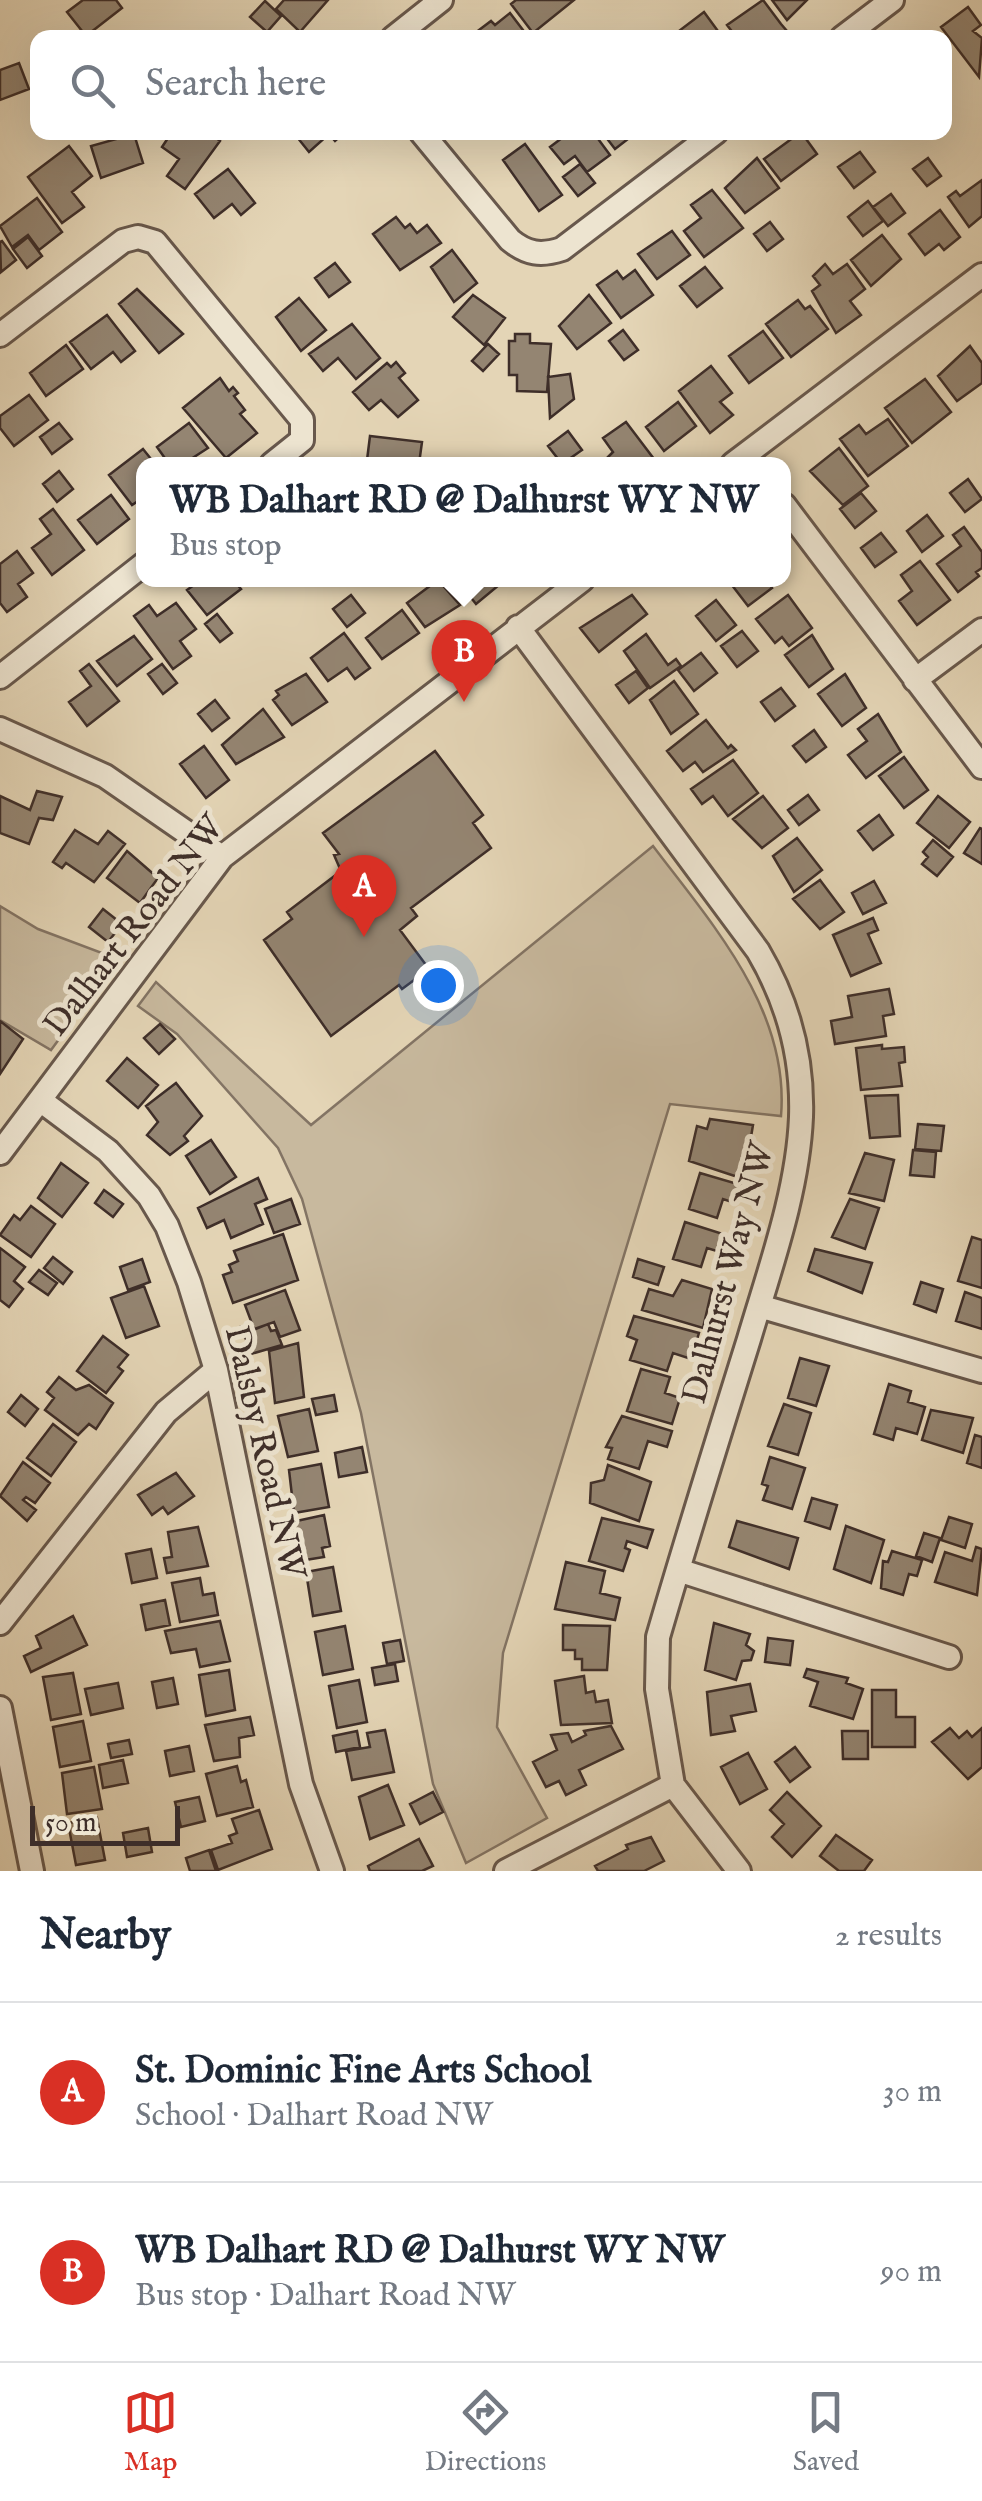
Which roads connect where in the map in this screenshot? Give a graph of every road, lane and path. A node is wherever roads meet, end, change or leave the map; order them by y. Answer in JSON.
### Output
{"nodes":[{"id":1,"x":441,"y":0,"type":"edge"},
{"id":2,"x":892,"y":0,"type":"edge"},
{"id":3,"x":403,"y":30,"type":"edge"},
{"id":4,"x":853,"y":30,"type":"edge"},
{"id":5,"x":428,"y":140,"type":"edge"},
{"id":6,"x":705,"y":140,"type":"edge"},
{"id":7,"x":982,"y":275,"type":"edge"},
{"id":8,"x":0,"y":335,"type":"edge"},
{"id":9,"x":281,"y":457,"type":"edge"},
{"id":10,"x":749,"y":457,"type":"edge"},
{"id":11,"x":791,"y":515,"type":"edge"},
{"id":12,"x":136,"y":570,"type":"edge"},
{"id":13,"x":572,"y":587,"type":"edge"},
{"id":14,"x":518,"y":626,"type":"junction"},
{"id":15,"x":982,"y":630,"type":"edge"},
{"id":16,"x":0,"y":677,"type":"edge"},
{"id":17,"x":916,"y":680,"type":"junction"},
{"id":18,"x":0,"y":728,"type":"edge"},
{"id":19,"x":982,"y":767,"type":"edge"},
{"id":20,"x":222,"y":857,"type":"junction"},
{"id":21,"x":40,"y":1100,"type":"junction"},
{"id":22,"x":0,"y":1153,"type":"edge"},
{"id":23,"x":758,"y":1306,"type":"junction"},
{"id":24,"x":216,"y":1370,"type":"junction"},
{"id":25,"x":982,"y":1371,"type":"edge"},
{"id":26,"x":678,"y":1570,"type":"junction"},
{"id":27,"x":0,"y":1623,"type":"edge"},
{"id":28,"x":949,"y":1657,"type":"dead end"},
{"id":29,"x":0,"y":1708,"type":"edge"},
{"id":30,"x":673,"y":1785,"type":"junction"},
{"id":31,"x":32,"y":1871,"type":"edge"},
{"id":32,"x":332,"y":1871,"type":"edge"},
{"id":33,"x":506,"y":1871,"type":"edge"},
{"id":34,"x":739,"y":1871,"type":"edge"}],
"edges":[{"from":1,"to":3,"type":"street"},
{"from":2,"to":4,"type":"street"},
{"from":5,"to":6,"type":"street"},
{"from":7,"to":10,"type":"street"},
{"from":8,"to":9,"type":"street"},
{"from":11,"to":17,"type":"street"},
{"from":12,"to":16,"type":"street"},
{"from":13,"to":14,"type":"street","name":"Dalhart Road NW"},
{"from":14,"to":20,"type":"street","name":"Dalhart Road NW"},
{"from":14,"to":23,"type":"street","name":"Dalhurst Way NW"},
{"from":15,"to":17,"type":"street"},
{"from":17,"to":19,"type":"street"},
{"from":18,"to":20,"type":"street"},
{"from":20,"to":21,"type":"street","name":"Dalhart Road NW"},
{"from":21,"to":22,"type":"street","name":"Dalhart Road NW"},
{"from":21,"to":24,"type":"street","name":"Dalsby Road NW"},
{"from":23,"to":25,"type":"street"},
{"from":23,"to":26,"type":"street","name":"Dalhurst Way NW"},
{"from":24,"to":27,"type":"street"},
{"from":24,"to":32,"type":"street","name":"Dalsby Road NW"},
{"from":26,"to":28,"type":"street"},
{"from":26,"to":30,"type":"street","name":"Dalhurst Way NW"},
{"from":29,"to":31,"type":"street"},
{"from":30,"to":33,"type":"street"},
{"from":30,"to":34,"type":"street","name":"Dalhurst Way NW"}]}
